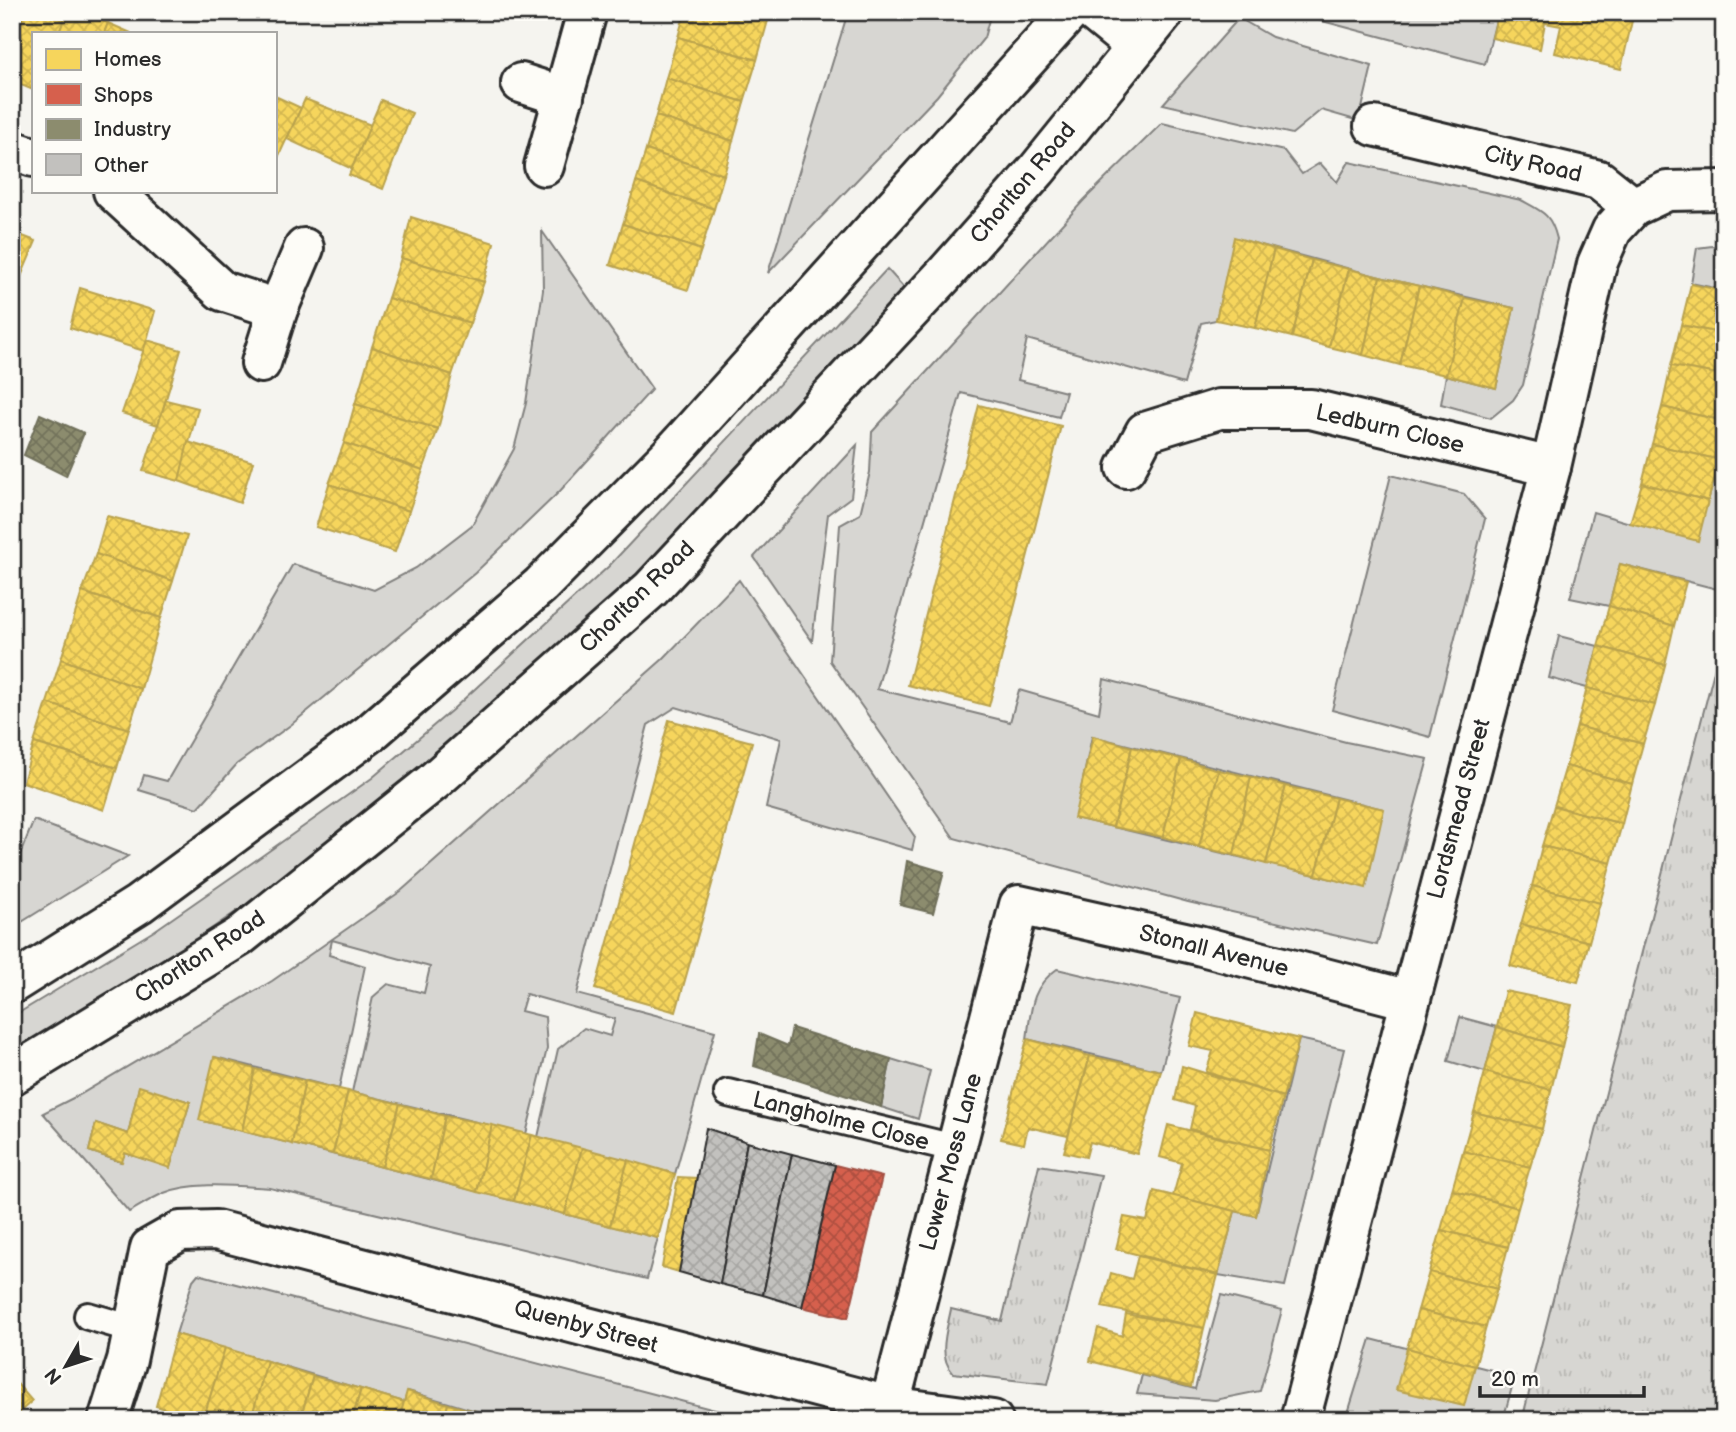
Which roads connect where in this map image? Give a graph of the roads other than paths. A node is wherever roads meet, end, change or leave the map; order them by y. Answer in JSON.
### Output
{"nodes":[{"id":1,"x":587,"y":12,"type":"edge"},
{"id":2,"x":1070,"y":12,"type":"edge"},
{"id":3,"x":1093,"y":12,"type":"edge"},
{"id":4,"x":1165,"y":12,"type":"edge"},
{"id":5,"x":1136,"y":47,"type":"junction"},
{"id":6,"x":521,"y":83,"type":"dead end"},
{"id":7,"x":564,"y":97,"type":"junction"},
{"id":8,"x":1374,"y":126,"type":"dead end"},
{"id":9,"x":12,"y":150,"type":"edge"},
{"id":10,"x":32,"y":158,"type":"edge"},
{"id":11,"x":544,"y":166,"type":"dead end"},
{"id":12,"x":1724,"y":190,"type":"edge"},
{"id":13,"x":114,"y":192,"type":"edge"},
{"id":14,"x":1633,"y":207,"type":"junction"},
{"id":15,"x":304,"y":248,"type":"dead end"},
{"id":16,"x":278,"y":309,"type":"junction"},
{"id":17,"x":261,"y":363,"type":"dead end"},
{"id":18,"x":1550,"y":467,"type":"junction"},
{"id":19,"x":1126,"y":468,"type":"dead end"},
{"id":20,"x":1019,"y":905,"type":"joint"},
{"id":21,"x":12,"y":984,"type":"edge"},
{"id":22,"x":1409,"y":1000,"type":"junction"},
{"id":23,"x":12,"y":1074,"type":"edge"},
{"id":24,"x":729,"y":1093,"type":"dead end"},
{"id":25,"x":954,"y":1148,"type":"junction"},
{"id":26,"x":89,"y":1316,"type":"dead end"},
{"id":27,"x":133,"y":1329,"type":"junction"},
{"id":28,"x":887,"y":1413,"type":"edge"},
{"id":29,"x":108,"y":1420,"type":"edge"},
{"id":30,"x":993,"y":1420,"type":"edge"},
{"id":31,"x":1300,"y":1420,"type":"edge"}],
"edges":[{"from":1,"to":7,"type":"street"},
{"from":2,"to":21,"type":"street"},
{"from":3,"to":5,"type":"street"},
{"from":4,"to":5,"type":"street","name":"Chorlton Road"},
{"from":5,"to":23,"type":"street","name":"Chorlton Road"},
{"from":6,"to":7,"type":"street"},
{"from":7,"to":11,"type":"street"},
{"from":8,"to":14,"type":"street","name":"City Road"},
{"from":9,"to":10,"type":"street"},
{"from":12,"to":14,"type":"street"},
{"from":13,"to":16,"type":"street"},
{"from":14,"to":18,"type":"street","name":"Lordsmead Street"},
{"from":15,"to":16,"type":"street"},
{"from":16,"to":17,"type":"street"},
{"from":18,"to":19,"type":"street","name":"Ledburn Close"},
{"from":18,"to":22,"type":"street","name":"Lordsmead Street"},
{"from":20,"to":22,"type":"street","name":"Stonall Avenue"},
{"from":20,"to":25,"type":"street","name":"Lower Moss Lane"},
{"from":22,"to":31,"type":"street","name":"Lordsmead Street"},
{"from":24,"to":25,"type":"lane","name":"Langholme Close"},
{"from":25,"to":28,"type":"street","name":"Lower Moss Lane"},
{"from":26,"to":27,"type":"lane"},
{"from":27,"to":28,"type":"street","name":"Quenby Street"},
{"from":27,"to":29,"type":"street"},
{"from":28,"to":30,"type":"street","name":"Quenby Street"}]}
